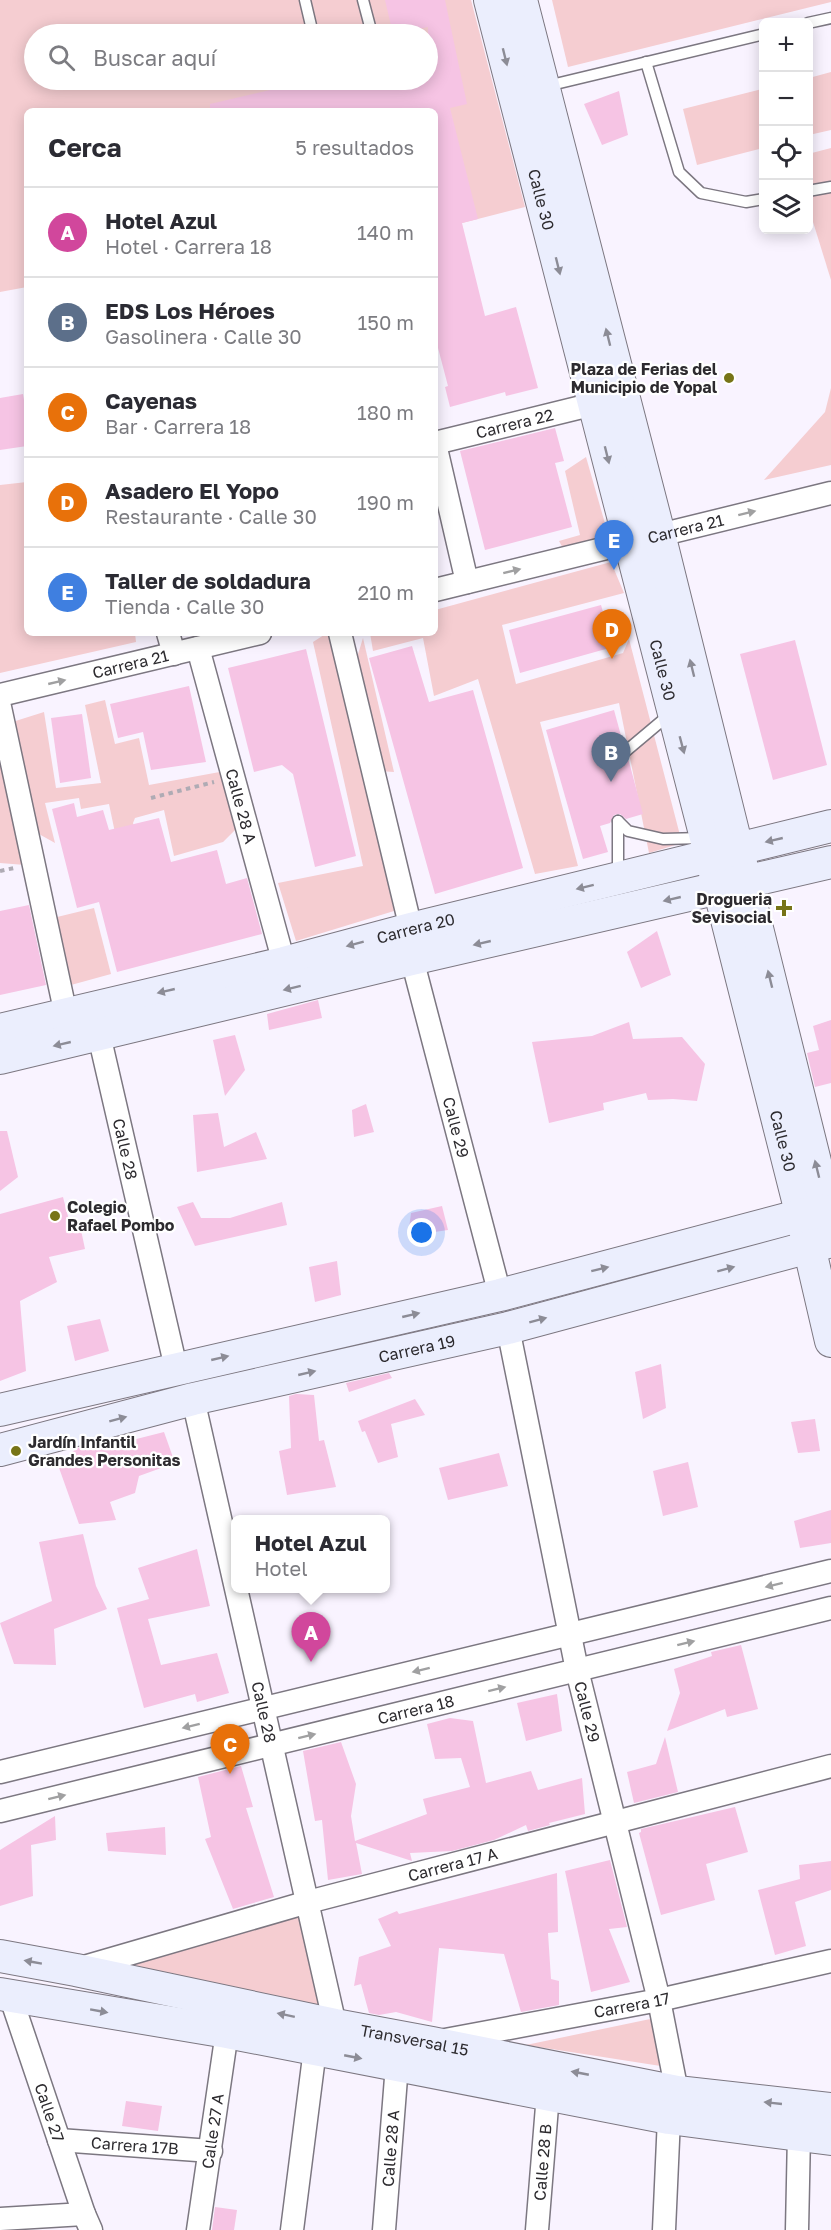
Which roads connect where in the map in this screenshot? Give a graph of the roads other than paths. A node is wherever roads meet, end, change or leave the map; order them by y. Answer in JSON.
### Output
{"nodes":[{"id":1,"x":305,"y":0,"type":"edge"},
{"id":2,"x":363,"y":0,"type":"edge"},
{"id":3,"x":490,"y":0,"type":"edge"},
{"id":4,"x":521,"y":0,"type":"edge"},
{"id":5,"x":831,"y":18,"type":"edge"},
{"id":6,"x":813,"y":22,"type":"edge"},
{"id":7,"x":311,"y":24,"type":"edge"},
{"id":8,"x":369,"y":24,"type":"edge"},
{"id":9,"x":759,"y":35,"type":"edge"},
{"id":10,"x":646,"y":62,"type":"junction"},
{"id":11,"x":544,"y":87,"type":"junction"},
{"id":12,"x":831,"y":187,"type":"edge"},
{"id":13,"x":813,"y":190,"type":"edge"},
{"id":14,"x":759,"y":200,"type":"edge"},
{"id":15,"x":594,"y":404,"type":"junction"},
{"id":16,"x":438,"y":443,"type":"edge"},
{"id":17,"x":438,"y":457,"type":"edge"},
{"id":18,"x":831,"y":493,"type":"edge"},
{"id":19,"x":659,"y":534,"type":"junction"},
{"id":20,"x":629,"y":542,"type":"junction"},
{"id":21,"x":467,"y":582,"type":"junction"},
{"id":22,"x":438,"y":589,"type":"edge"},
{"id":23,"x":248,"y":636,"type":"edge"},
{"id":24,"x":341,"y":636,"type":"edge"},
{"id":25,"x":171,"y":644,"type":"edge"},
{"id":26,"x":198,"y":648,"type":"junction"},
{"id":27,"x":0,"y":695,"type":"edge"},
{"id":28,"x":0,"y":707,"type":"edge"},
{"id":29,"x":673,"y":712,"type":"junction"},
{"id":30,"x":626,"y":751,"type":"dead end"},
{"id":31,"x":831,"y":826,"type":"edge"},
{"id":32,"x":718,"y":847,"type":"junction"},
{"id":33,"x":831,"y":862,"type":"edge"},
{"id":34,"x":618,"y":879,"type":"junction"},
{"id":35,"x":732,"y":885,"type":"junction"},
{"id":36,"x":412,"y":944,"type":"junction"},
{"id":37,"x":284,"y":963,"type":"junction"},
{"id":38,"x":66,"y":1015,"type":"junction"},
{"id":39,"x":0,"y":1030,"type":"edge"},
{"id":40,"x":99,"y":1035,"type":"junction"},
{"id":41,"x":0,"y":1058,"type":"edge"},
{"id":42,"x":822,"y":1224,"type":"edge"},
{"id":43,"x":500,"y":1294,"type":"junction"},
{"id":44,"x":508,"y":1328,"type":"junction"},
{"id":45,"x":831,"y":1341,"type":"edge"},
{"id":46,"x":176,"y":1368,"type":"junction"},
{"id":47,"x":193,"y":1399,"type":"junction"},
{"id":48,"x":0,"y":1410,"type":"edge"},
{"id":49,"x":0,"y":1450,"type":"edge"},
{"id":50,"x":231,"y":1567,"type":"edge"},
{"id":51,"x":831,"y":1571,"type":"edge"},
{"id":52,"x":237,"y":1593,"type":"edge"},
{"id":53,"x":831,"y":1608,"type":"edge"},
{"id":54,"x":570,"y":1634,"type":"junction"},
{"id":55,"x":577,"y":1670,"type":"junction"},
{"id":56,"x":263,"y":1708,"type":"junction"},
{"id":57,"x":272,"y":1744,"type":"junction"},
{"id":58,"x":831,"y":1766,"type":"edge"},
{"id":59,"x":0,"y":1772,"type":"edge"},
{"id":60,"x":0,"y":1811,"type":"edge"},
{"id":61,"x":615,"y":1822,"type":"junction"},
{"id":62,"x":308,"y":1902,"type":"junction"},
{"id":63,"x":0,"y":1956,"type":"edge"},
{"id":64,"x":831,"y":1961,"type":"edge"},
{"id":65,"x":76,"y":1970,"type":"junction"},
{"id":66,"x":5,"y":1995,"type":"edge"},
{"id":67,"x":659,"y":2000,"type":"junction"},
{"id":68,"x":335,"y":2025,"type":"junction"},
{"id":69,"x":227,"y":2032,"type":"junction"},
{"id":70,"x":432,"y":2043,"type":"junction"},
{"id":71,"x":315,"y":2049,"type":"junction"},
{"id":72,"x":397,"y":2065,"type":"junction"},
{"id":73,"x":548,"y":2094,"type":"junction"},
{"id":74,"x":673,"y":2105,"type":"junction"},
{"id":75,"x":831,"y":2109,"type":"edge"},
{"id":76,"x":799,"y":2134,"type":"junction"},
{"id":77,"x":831,"y":2139,"type":"edge"},
{"id":78,"x":59,"y":2140,"type":"junction"},
{"id":79,"x":211,"y":2151,"type":"junction"},
{"id":80,"x":0,"y":2219,"type":"edge"},
{"id":81,"x":88,"y":2222,"type":"edge"},
{"id":82,"x":198,"y":2230,"type":"edge"},
{"id":83,"x":292,"y":2230,"type":"edge"},
{"id":84,"x":384,"y":2230,"type":"edge"},
{"id":85,"x":537,"y":2230,"type":"edge"},
{"id":86,"x":664,"y":2230,"type":"edge"},
{"id":87,"x":797,"y":2230,"type":"edge"}],
"edges":[{"from":1,"to":7,"type":"lane"},
{"from":2,"to":8,"type":"lane"},
{"from":3,"to":15,"type":"main road","name":"Calle 30","one_way":true},
{"from":4,"to":11,"type":"main road","name":"Calle 30"},
{"from":5,"to":6,"type":"lane"},
{"from":9,"to":10,"type":"lane"},
{"from":10,"to":11,"type":"lane"},
{"from":10,"to":14,"type":"lane"},
{"from":19,"to":11,"type":"main road","name":"Calle 30","one_way":true},
{"from":12,"to":13,"type":"lane"},
{"from":15,"to":16,"type":"street","name":"Carrera 22"},
{"from":15,"to":20,"type":"main road","name":"Calle 30","one_way":true},
{"from":17,"to":21,"type":"street"},
{"from":19,"to":18,"type":"street","name":"Carrera 21","one_way":true},
{"from":19,"to":20,"type":"street","name":"Carrera 21"},
{"from":32,"to":19,"type":"main road","name":"Calle 30","one_way":true},
{"from":21,"to":20,"type":"street","name":"Carrera 21","one_way":true},
{"from":20,"to":29,"type":"main road","name":"Calle 30"},
{"from":21,"to":22,"type":"street","name":"Carrera 21"},
{"from":23,"to":26,"type":"street","name":"Carrera 21"},
{"from":24,"to":36,"type":"street","name":"Calle 29"},
{"from":25,"to":26,"type":"street","name":"Carrera 21"},
{"from":27,"to":25,"type":"street","name":"Carrera 21","one_way":true},
{"from":26,"to":37,"type":"street","name":"Calle 28 A"},
{"from":28,"to":38,"type":"street"},
{"from":29,"to":30,"type":"lane"},
{"from":29,"to":32,"type":"main road","name":"Calle 30","one_way":true},
{"from":31,"to":32,"type":"main road","name":"Carrera 20","one_way":true},
{"from":32,"to":34,"type":"main road","name":"Carrera 20"},
{"from":32,"to":34,"type":"lane"},
{"from":32,"to":35,"type":"main road","name":"Calle 30"},
{"from":33,"to":35,"type":"main road","name":"Carrera 20"},
{"from":34,"to":36,"type":"main road","name":"Carrera 20","one_way":true},
{"from":35,"to":36,"type":"main road","name":"Carrera 20","one_way":true},
{"from":35,"to":42,"type":"main road","name":"Calle 30"},
{"from":36,"to":37,"type":"main road","name":"Carrera 20","one_way":true},
{"from":36,"to":40,"type":"main road","name":"Carrera 20","one_way":true},
{"from":36,"to":43,"type":"street","name":"Calle 29"},
{"from":37,"to":38,"type":"main road","name":"Carrera 20","one_way":true},
{"from":38,"to":39,"type":"main road","name":"Carrera 20"},
{"from":40,"to":41,"type":"main road","name":"Carrera 20","one_way":true},
{"from":40,"to":46,"type":"street","name":"Calle 28"},
{"from":43,"to":42,"type":"main road","one_way":true},
{"from":44,"to":42,"type":"main road","name":"Carrera 19","one_way":true},
{"from":42,"to":45,"type":"main road","name":"Calle 30"},
{"from":46,"to":43,"type":"main road","one_way":true},
{"from":47,"to":44,"type":"main road","name":"Carrera 19","one_way":true},
{"from":44,"to":54,"type":"street","name":"Calle 29"},
{"from":46,"to":48,"type":"main road"},
{"from":49,"to":47,"type":"main road","name":"Carrera 19","one_way":true},
{"from":47,"to":50,"type":"street","name":"Calle 28"},
{"from":51,"to":54,"type":"street","one_way":true},
{"from":52,"to":56,"type":"street","name":"Calle 28"},
{"from":55,"to":53,"type":"street","name":"Carrera 18","one_way":true},
{"from":54,"to":55,"type":"street","name":"Calle 29"},
{"from":54,"to":56,"type":"street","one_way":true},
{"from":57,"to":55,"type":"street","name":"Carrera 18","one_way":true},
{"from":55,"to":61,"type":"street","name":"Calle 29"},
{"from":56,"to":57,"type":"street","name":"Calle 28"},
{"from":56,"to":59,"type":"street","one_way":true},
{"from":60,"to":57,"type":"street","name":"Carrera 18","one_way":true},
{"from":57,"to":62,"type":"street","name":"Calle 28"},
{"from":58,"to":61,"type":"street","name":"Carrera 17 A"},
{"from":61,"to":62,"type":"street","name":"Carrera 17 A"},
{"from":61,"to":67,"type":"street","name":"Calle 29"},
{"from":62,"to":65,"type":"street","name":"Carrera 17 A"},
{"from":62,"to":68,"type":"street","name":"Calle 28"},
{"from":65,"to":63,"type":"main road","name":"Transversal 15","one_way":true},
{"from":64,"to":67,"type":"street","name":"Carrera 17"},
{"from":68,"to":65,"type":"main road","name":"Transversal 15","one_way":true},
{"from":66,"to":69,"type":"main road","name":"Transversal 15","one_way":true},
{"from":66,"to":78,"type":"street","name":"Calle 27"},
{"from":67,"to":70,"type":"street","name":"Carrera 17"},
{"from":67,"to":74,"type":"street","name":"Calle 29"},
{"from":68,"to":70,"type":"main road","name":"Transversal 15"},
{"from":69,"to":71,"type":"main road","name":"Transversal 15"},
{"from":69,"to":79,"type":"street","name":"Calle 27 A"},
{"from":74,"to":70,"type":"main road","name":"Transversal 15","one_way":true},
{"from":71,"to":72,"type":"main road","name":"Transversal 15","one_way":true},
{"from":71,"to":83,"type":"street"},
{"from":72,"to":73,"type":"main road","name":"Transversal 15"},
{"from":72,"to":84,"type":"street","name":"Calle 28 A"},
{"from":73,"to":74,"type":"main road","name":"Transversal 15"},
{"from":73,"to":85,"type":"street","name":"Calle 28 B"},
{"from":75,"to":74,"type":"main road","name":"Transversal 15","one_way":true},
{"from":74,"to":76,"type":"main road","name":"Transversal 15"},
{"from":74,"to":86,"type":"street","name":"Calle 29"},
{"from":76,"to":77,"type":"main road","name":"Transversal 15"},
{"from":76,"to":87,"type":"street"},
{"from":78,"to":79,"type":"street","name":"Carrera 17B"},
{"from":78,"to":81,"type":"street","name":"Calle 27"},
{"from":79,"to":82,"type":"street","name":"Calle 27 A"},
{"from":80,"to":81,"type":"street"}]}
